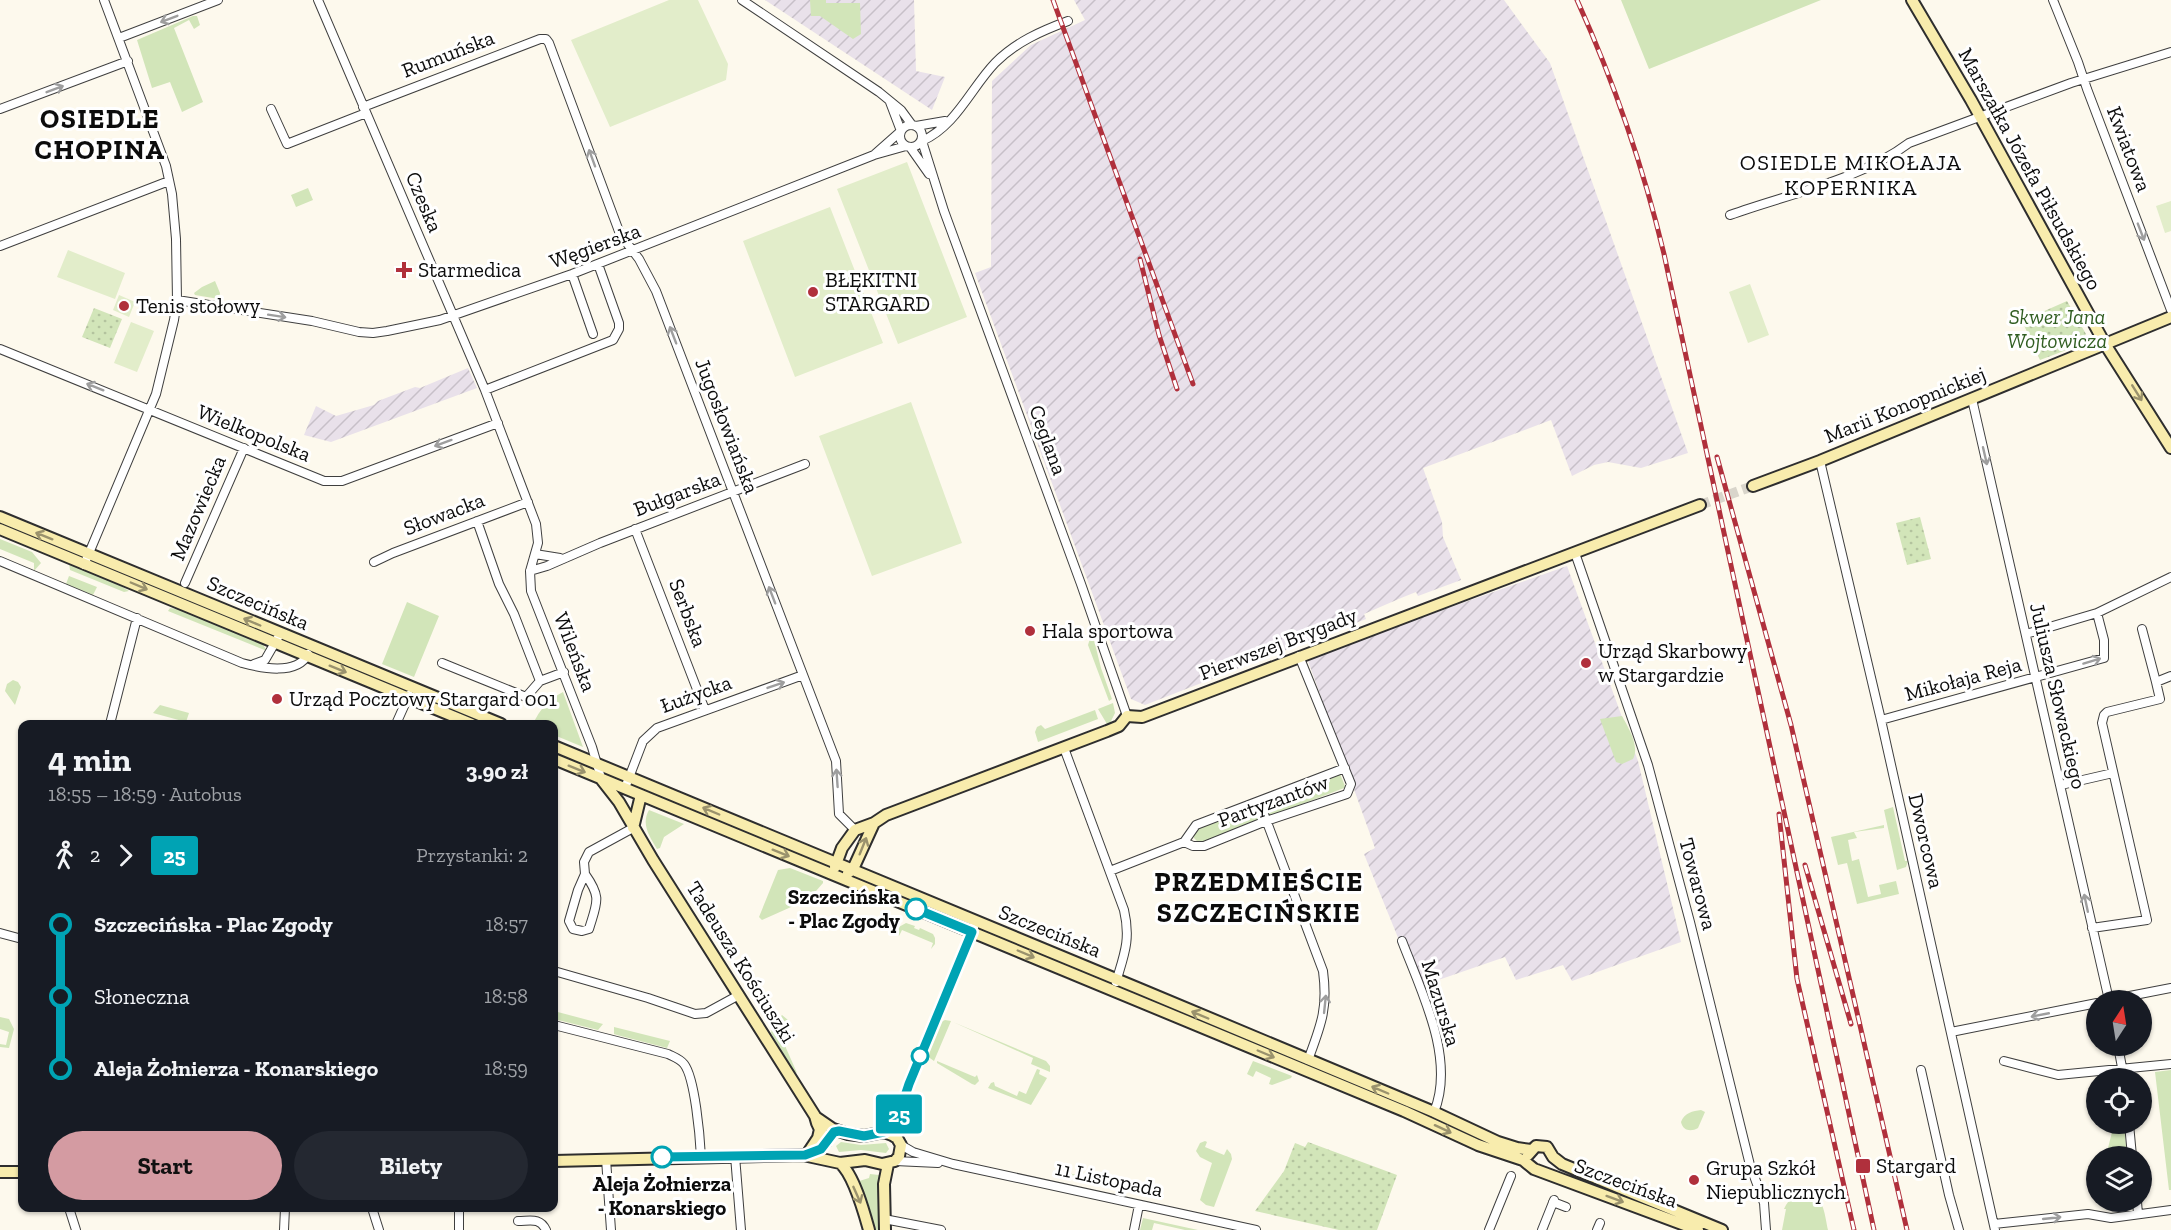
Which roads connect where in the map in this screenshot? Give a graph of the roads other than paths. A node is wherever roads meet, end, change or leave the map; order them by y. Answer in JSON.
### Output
{"nodes":[{"id":1,"x":104,"y":0,"type":"edge"},
{"id":2,"x":218,"y":0,"type":"edge"},
{"id":3,"x":318,"y":0,"type":"edge"},
{"id":4,"x":742,"y":0,"type":"edge"},
{"id":5,"x":1912,"y":0,"type":"edge"},
{"id":6,"x":2053,"y":0,"type":"edge"},
{"id":7,"x":1068,"y":21,"type":"dead end"},
{"id":8,"x":119,"y":38,"type":"junction"},
{"id":9,"x":546,"y":39,"type":"joint"},
{"id":10,"x":2171,"y":52,"type":"edge"},
{"id":11,"x":128,"y":62,"type":"junction"},
{"id":12,"x":2083,"y":79,"type":"junction"},
{"id":13,"x":889,"y":100,"type":"junction"},
{"id":14,"x":0,"y":109,"type":"edge"},
{"id":15,"x":271,"y":109,"type":"dead end"},
{"id":16,"x":365,"y":110,"type":"junction"},
{"id":17,"x":1981,"y":117,"type":"junction"},
{"id":18,"x":949,"y":119,"type":"junction"},
{"id":19,"x":914,"y":126,"type":"junction"},
{"id":20,"x":901,"y":132,"type":"junction"},
{"id":21,"x":922,"y":141,"type":"junction"},
{"id":22,"x":908,"y":147,"type":"junction"},
{"id":23,"x":874,"y":155,"type":"junction"},
{"id":24,"x":932,"y":177,"type":"junction"},
{"id":25,"x":169,"y":181,"type":"junction"},
{"id":26,"x":1730,"y":215,"type":"dead end"},
{"id":27,"x":0,"y":246,"type":"edge"},
{"id":28,"x":633,"y":251,"type":"junction"},
{"id":29,"x":598,"y":264,"type":"junction"},
{"id":30,"x":572,"y":274,"type":"junction"},
{"id":31,"x":177,"y":300,"type":"junction"},
{"id":32,"x":2171,"y":310,"type":"edge"},
{"id":33,"x":453,"y":315,"type":"junction"},
{"id":34,"x":2171,"y":317,"type":"edge"},
{"id":35,"x":593,"y":334,"type":"dead end"},
{"id":36,"x":2106,"y":344,"type":"junction"},
{"id":37,"x":0,"y":349,"type":"edge"},
{"id":38,"x":485,"y":390,"type":"junction"},
{"id":39,"x":1972,"y":399,"type":"junction"},
{"id":40,"x":149,"y":409,"type":"junction"},
{"id":41,"x":498,"y":423,"type":"junction"},
{"id":42,"x":244,"y":448,"type":"junction"},
{"id":43,"x":2171,"y":448,"type":"edge"},
{"id":44,"x":1820,"y":461,"type":"junction"},
{"id":45,"x":805,"y":464,"type":"dead end"},
{"id":46,"x":1753,"y":486,"type":"tunnel mouth"},
{"id":47,"x":733,"y":492,"type":"junction"},
{"id":48,"x":528,"y":502,"type":"junction"},
{"id":49,"x":1700,"y":505,"type":"tunnel mouth"},
{"id":50,"x":0,"y":518,"type":"edge"},
{"id":51,"x":477,"y":521,"type":"junction"},
{"id":52,"x":635,"y":529,"type":"junction"},
{"id":53,"x":0,"y":530,"type":"edge"},
{"id":54,"x":1575,"y":553,"type":"junction"},
{"id":55,"x":535,"y":554,"type":"junction"},
{"id":56,"x":562,"y":558,"type":"junction"},
{"id":57,"x":87,"y":559,"type":"junction"},
{"id":58,"x":0,"y":561,"type":"edge"},
{"id":59,"x":374,"y":562,"type":"dead end"},
{"id":60,"x":530,"y":571,"type":"junction"},
{"id":61,"x":2171,"y":577,"type":"edge"},
{"id":62,"x":185,"y":582,"type":"dead end"},
{"id":63,"x":2097,"y":613,"type":"junction"},
{"id":64,"x":137,"y":618,"type":"junction"},
{"id":65,"x":2142,"y":628,"type":"dead end"},
{"id":66,"x":2026,"y":634,"type":"junction"},
{"id":67,"x":278,"y":638,"type":"junction"},
{"id":68,"x":309,"y":651,"type":"junction"},
{"id":69,"x":1299,"y":657,"type":"junction"},
{"id":70,"x":442,"y":663,"type":"dead end"},
{"id":71,"x":250,"y":665,"type":"junction"},
{"id":72,"x":564,"y":672,"type":"junction"},
{"id":73,"x":803,"y":675,"type":"junction"},
{"id":74,"x":2171,"y":676,"type":"edge"},
{"id":75,"x":2037,"y":678,"type":"junction"},
{"id":76,"x":540,"y":681,"type":"junction"},
{"id":77,"x":2156,"y":682,"type":"junction"},
{"id":78,"x":410,"y":693,"type":"junction"},
{"id":79,"x":705,"y":710,"type":"junction"},
{"id":80,"x":1127,"y":716,"type":"junction"},
{"id":81,"x":111,"y":720,"type":"edge"},
{"id":82,"x":398,"y":720,"type":"edge"},
{"id":83,"x":464,"y":720,"type":"edge"},
{"id":84,"x":489,"y":720,"type":"edge"},
{"id":85,"x":1881,"y":720,"type":"junction"},
{"id":86,"x":558,"y":748,"type":"edge"},
{"id":87,"x":1064,"y":748,"type":"junction"},
{"id":88,"x":558,"y":761,"type":"edge"},
{"id":89,"x":596,"y":763,"type":"junction"},
{"id":90,"x":1345,"y":768,"type":"junction"},
{"id":91,"x":2113,"y":773,"type":"junction"},
{"id":92,"x":629,"y":777,"type":"junction"},
{"id":93,"x":601,"y":778,"type":"junction"},
{"id":94,"x":2061,"y":784,"type":"junction"},
{"id":95,"x":625,"y":788,"type":"junction"},
{"id":96,"x":641,"y":795,"type":"junction"},
{"id":97,"x":1259,"y":801,"type":"junction"},
{"id":98,"x":619,"y":802,"type":"junction"},
{"id":99,"x":1266,"y":821,"type":"junction"},
{"id":100,"x":874,"y":823,"type":"junction"},
{"id":101,"x":633,"y":828,"type":"junction"},
{"id":102,"x":855,"y":830,"type":"junction"},
{"id":103,"x":1184,"y":842,"type":"junction"},
{"id":104,"x":836,"y":862,"type":"junction"},
{"id":105,"x":853,"y":869,"type":"junction"},
{"id":106,"x":1110,"y":871,"type":"junction"},
{"id":107,"x":585,"y":874,"type":"junction"},
{"id":108,"x":836,"y":877,"type":"junction"},
{"id":109,"x":974,"y":927,"type":"junction"},
{"id":110,"x":2092,"y":928,"type":"junction"},
{"id":111,"x":0,"y":933,"type":"edge"},
{"id":112,"x":18,"y":938,"type":"edge"},
{"id":113,"x":1402,"y":941,"type":"dead end"},
{"id":114,"x":558,"y":972,"type":"edge"},
{"id":115,"x":1116,"y":979,"type":"junction"},
{"id":116,"x":2171,"y":988,"type":"edge"},
{"id":117,"x":2107,"y":990,"type":"edge"},
{"id":118,"x":1115,"y":992,"type":"junction"},
{"id":119,"x":2152,"y":992,"type":"edge"},
{"id":120,"x":739,"y":995,"type":"junction"},
{"id":121,"x":2086,"y":1005,"type":"edge"},
{"id":122,"x":558,"y":1026,"type":"edge"},
{"id":123,"x":1951,"y":1032,"type":"junction"},
{"id":124,"x":2120,"y":1056,"type":"edge"},
{"id":125,"x":1308,"y":1060,"type":"junction"},
{"id":126,"x":2004,"y":1061,"type":"dead end"},
{"id":127,"x":2171,"y":1064,"type":"edge"},
{"id":128,"x":2123,"y":1068,"type":"joint"},
{"id":129,"x":1921,"y":1070,"type":"dead end"},
{"id":130,"x":2086,"y":1072,"type":"edge"},
{"id":131,"x":900,"y":1111,"type":"junction"},
{"id":132,"x":1434,"y":1112,"type":"junction"},
{"id":133,"x":816,"y":1118,"type":"junction"},
{"id":134,"x":820,"y":1129,"type":"junction"},
{"id":135,"x":839,"y":1131,"type":"junction"},
{"id":136,"x":884,"y":1132,"type":"junction"},
{"id":137,"x":899,"y":1142,"type":"junction"},
{"id":138,"x":826,"y":1143,"type":"junction"},
{"id":139,"x":1531,"y":1149,"type":"junction"},
{"id":140,"x":806,"y":1154,"type":"junction"},
{"id":141,"x":735,"y":1156,"type":"junction"},
{"id":142,"x":701,"y":1157,"type":"junction"},
{"id":143,"x":1553,"y":1157,"type":"junction"},
{"id":144,"x":606,"y":1159,"type":"junction"},
{"id":145,"x":558,"y":1161,"type":"edge"},
{"id":146,"x":836,"y":1161,"type":"junction"},
{"id":147,"x":891,"y":1162,"type":"junction"},
{"id":148,"x":953,"y":1164,"type":"junction"},
{"id":149,"x":1529,"y":1164,"type":"junction"},
{"id":150,"x":0,"y":1172,"type":"edge"},
{"id":151,"x":18,"y":1172,"type":"edge"},
{"id":152,"x":1542,"y":1172,"type":"junction"},
{"id":153,"x":1511,"y":1176,"type":"dead end"},
{"id":154,"x":1139,"y":1204,"type":"junction"},
{"id":155,"x":1566,"y":1207,"type":"dead end"},
{"id":156,"x":2171,"y":1210,"type":"edge"},
{"id":157,"x":70,"y":1212,"type":"edge"},
{"id":158,"x":285,"y":1212,"type":"edge"},
{"id":159,"x":373,"y":1212,"type":"edge"},
{"id":160,"x":459,"y":1212,"type":"edge"},
{"id":161,"x":2138,"y":1214,"type":"joint"},
{"id":162,"x":518,"y":1221,"type":"dead end"},
{"id":163,"x":885,"y":1224,"type":"edge"},
{"id":164,"x":1995,"y":1227,"type":"edge"},
{"id":165,"x":76,"y":1230,"type":"edge"},
{"id":166,"x":284,"y":1230,"type":"edge"},
{"id":167,"x":379,"y":1230,"type":"edge"},
{"id":168,"x":459,"y":1230,"type":"edge"},
{"id":169,"x":546,"y":1230,"type":"edge"},
{"id":170,"x":611,"y":1230,"type":"edge"},
{"id":171,"x":741,"y":1230,"type":"edge"},
{"id":172,"x":868,"y":1230,"type":"edge"},
{"id":173,"x":941,"y":1230,"type":"edge"},
{"id":174,"x":1134,"y":1230,"type":"edge"},
{"id":175,"x":1256,"y":1230,"type":"edge"},
{"id":176,"x":1489,"y":1230,"type":"edge"},
{"id":177,"x":1542,"y":1230,"type":"edge"},
{"id":178,"x":1698,"y":1230,"type":"edge"},
{"id":179,"x":1722,"y":1230,"type":"edge"},
{"id":180,"x":1766,"y":1230,"type":"edge"},
{"id":181,"x":1959,"y":1230,"type":"edge"}],
"edges":[{"from":1,"to":8,"type":"street"},
{"from":2,"to":8,"type":"street","one_way":true},
{"from":3,"to":16,"type":"street","name":"Czeska"},
{"from":4,"to":13,"type":"street"},
{"from":5,"to":17,"type":"main road","name":"Marszałka Józefa Piłsudskiego"},
{"from":6,"to":12,"type":"street","name":"Kwiatowa"},
{"from":7,"to":18,"type":"street"},
{"from":8,"to":11,"type":"street"},
{"from":9,"to":16,"type":"street","name":"Rumuńska"},
{"from":28,"to":9,"type":"street","name":"Jugosłowiańska","one_way":true},
{"from":10,"to":12,"type":"street"},
{"from":14,"to":11,"type":"street","one_way":true},
{"from":11,"to":25,"type":"street"},
{"from":12,"to":17,"type":"street"},
{"from":12,"to":32,"type":"street","name":"Kwiatowa","one_way":true},
{"from":13,"to":19,"type":"street"},
{"from":13,"to":20,"type":"street"},
{"from":15,"to":16,"type":"street","name":"Rumuńska"},
{"from":16,"to":33,"type":"street","name":"Czeska"},
{"from":17,"to":26,"type":"street"},
{"from":17,"to":36,"type":"main road","name":"Marszałka Józefa Piłsudskiego"},
{"from":18,"to":19,"type":"street"},
{"from":18,"to":21,"type":"street"},
{"from":19,"to":20,"type":"street"},
{"from":19,"to":21,"type":"street"},
{"from":20,"to":22,"type":"street"},
{"from":20,"to":23,"type":"street","name":"Węgierska"},
{"from":21,"to":22,"type":"street"},
{"from":21,"to":24,"type":"street","name":"Ceglana"},
{"from":22,"to":23,"type":"street","name":"Węgierska"},
{"from":22,"to":24,"type":"street","name":"Ceglana"},
{"from":23,"to":28,"type":"street","name":"Węgierska"},
{"from":24,"to":80,"type":"street","name":"Ceglana"},
{"from":25,"to":27,"type":"street"},
{"from":25,"to":31,"type":"street"},
{"from":28,"to":29,"type":"street","name":"Węgierska"},
{"from":47,"to":28,"type":"street","name":"Jugosłowiańska","one_way":true},
{"from":29,"to":30,"type":"street","name":"Węgierska"},
{"from":29,"to":38,"type":"street"},
{"from":30,"to":33,"type":"street","name":"Węgierska"},
{"from":30,"to":35,"type":"street"},
{"from":31,"to":33,"type":"street","name":"Węgierska","one_way":true},
{"from":31,"to":40,"type":"street"},
{"from":33,"to":38,"type":"street","name":"Czeska"},
{"from":34,"to":36,"type":"main road","name":"Marii Konopnickiej"},
{"from":36,"to":39,"type":"main road","name":"Marii Konopnickiej"},
{"from":36,"to":43,"type":"main road","name":"Marszałka Józefa Piłsudskiego","one_way":true},
{"from":40,"to":37,"type":"street","name":"Wielkopolska","one_way":true},
{"from":38,"to":41,"type":"street","name":"Czeska"},
{"from":39,"to":44,"type":"main road","name":"Marii Konopnickiej"},
{"from":39,"to":66,"type":"street","name":"Juliusza Słowackiego","one_way":true},
{"from":40,"to":42,"type":"street","name":"Wielkopolska"},
{"from":40,"to":57,"type":"street"},
{"from":41,"to":42,"type":"street","name":"Wielkopolska","one_way":true},
{"from":41,"to":48,"type":"street","name":"Czeska"},
{"from":42,"to":62,"type":"street","name":"Mazowiecka"},
{"from":44,"to":46,"type":"main road","name":"Marii Konopnickiej"},
{"from":44,"to":85,"type":"street","name":"Dworcowa"},
{"from":45,"to":47,"type":"street","name":"Bułgarska"},
{"from":47,"to":52,"type":"street","name":"Bułgarska"},
{"from":73,"to":47,"type":"street","name":"Jugosłowiańska","one_way":true},
{"from":48,"to":51,"type":"street","name":"Słowacka"},
{"from":48,"to":55,"type":"street","name":"Czeska"},
{"from":49,"to":54,"type":"main road","name":"Pierwszej Brygady"},
{"from":57,"to":50,"type":"main road","name":"Szczecińska","one_way":true},
{"from":51,"to":59,"type":"street","name":"Słowacka"},
{"from":51,"to":76,"type":"street"},
{"from":52,"to":56,"type":"street","name":"Bułgarska"},
{"from":52,"to":79,"type":"street","name":"Serbska"},
{"from":53,"to":57,"type":"main road","name":"Szczecińska"},
{"from":54,"to":69,"type":"main road","name":"Pierwszej Brygady"},
{"from":54,"to":180,"type":"street","name":"Towarowa"},
{"from":55,"to":56,"type":"street"},
{"from":55,"to":60,"type":"street","name":"Wileńska"},
{"from":56,"to":60,"type":"street","name":"Bułgarska"},
{"from":57,"to":67,"type":"main road","name":"Szczecińska"},
{"from":58,"to":64,"type":"street"},
{"from":60,"to":72,"type":"street","name":"Wileńska"},
{"from":61,"to":63,"type":"street"},
{"from":63,"to":66,"type":"street"},
{"from":75,"to":63,"type":"street","name":"Mikołaja Reja","one_way":true},
{"from":64,"to":71,"type":"street"},
{"from":64,"to":81,"type":"street"},
{"from":65,"to":77,"type":"street"},
{"from":66,"to":75,"type":"street","name":"Juliusza Słowackiego"},
{"from":67,"to":68,"type":"main road","name":"Szczecińska"},
{"from":67,"to":71,"type":"street"},
{"from":68,"to":71,"type":"street"},
{"from":68,"to":78,"type":"main road","name":"Szczecińska"},
{"from":69,"to":80,"type":"main road","name":"Pierwszej Brygady"},
{"from":69,"to":90,"type":"street","name":"Partyzantów"},
{"from":70,"to":76,"type":"street"},
{"from":72,"to":76,"type":"street"},
{"from":72,"to":89,"type":"street","name":"Wileńska"},
{"from":79,"to":73,"type":"street","name":"Łużycka","one_way":true},
{"from":102,"to":73,"type":"street","name":"Jugosłowiańska","one_way":true},
{"from":74,"to":77,"type":"street"},
{"from":75,"to":85,"type":"street","name":"Mikołaja Reja"},
{"from":75,"to":94,"type":"street","name":"Juliusza Słowackiego"},
{"from":77,"to":91,"type":"street"},
{"from":78,"to":82,"type":"street"},
{"from":78,"to":83,"type":"main road","name":"Szczecińska"},
{"from":78,"to":84,"type":"main road","name":"Szczecińska"},
{"from":79,"to":92,"type":"street","name":"Łużycka"},
{"from":80,"to":87,"type":"main road","name":"Pierwszej Brygady"},
{"from":85,"to":123,"type":"street","name":"Dworcowa"},
{"from":86,"to":89,"type":"main road","name":"Szczecińska"},
{"from":87,"to":100,"type":"main road","name":"Pierwszej Brygady"},
{"from":87,"to":106,"type":"street"},
{"from":88,"to":93,"type":"main road","name":"Szczecińska","one_way":true},
{"from":89,"to":92,"type":"main road","name":"Szczecińska"},
{"from":89,"to":93,"type":"street","name":"Wileńska"},
{"from":90,"to":97,"type":"street","name":"Partyzantów"},
{"from":90,"to":99,"type":"street","name":"Partyzantów"},
{"from":91,"to":94,"type":"street"},
{"from":91,"to":110,"type":"street"},
{"from":92,"to":95,"type":"street","name":"Łużycka"},
{"from":92,"to":96,"type":"street"},
{"from":104,"to":92,"type":"main road","name":"Szczecińska","one_way":true},
{"from":93,"to":95,"type":"main road","name":"Szczecińska"},
{"from":93,"to":98,"type":"main road","name":"Tadeusza Kościuszki"},
{"from":110,"to":94,"type":"street","name":"Juliusza Słowackiego","one_way":true},
{"from":95,"to":96,"type":"main road","name":"Szczecińska"},
{"from":95,"to":98,"type":"main road"},
{"from":96,"to":101,"type":"main road"},
{"from":96,"to":108,"type":"main road","name":"Szczecińska","one_way":true},
{"from":97,"to":99,"type":"street"},
{"from":97,"to":103,"type":"street","name":"Partyzantów"},
{"from":98,"to":101,"type":"main road","name":"Tadeusza Kościuszki"},
{"from":99,"to":103,"type":"street","name":"Partyzantów"},
{"from":125,"to":99,"type":"street","one_way":true},
{"from":100,"to":102,"type":"main road","name":"Pierwszej Brygady"},
{"from":105,"to":100,"type":"main road","one_way":true},
{"from":101,"to":107,"type":"street"},
{"from":101,"to":120,"type":"main road","name":"Tadeusza Kościuszki"},
{"from":102,"to":104,"type":"main road"},
{"from":103,"to":106,"type":"street","name":"Partyzantów"},
{"from":104,"to":105,"type":"main road","name":"Szczecińska"},
{"from":104,"to":108,"type":"main road"},
{"from":105,"to":108,"type":"main road"},
{"from":105,"to":109,"type":"main road","name":"Szczecińska"},
{"from":106,"to":115,"type":"street"},
{"from":107,"to":107,"type":"street"},
{"from":108,"to":109,"type":"main road","name":"Szczecińska"},
{"from":109,"to":115,"type":"main road","name":"Szczecińska"},
{"from":109,"to":118,"type":"main road","name":"Szczecińska","one_way":true},
{"from":109,"to":131,"type":"street"},
{"from":110,"to":117,"type":"street","name":"Juliusza Słowackiego"},
{"from":111,"to":112,"type":"street"},
{"from":113,"to":132,"type":"street","name":"Mazurska"},
{"from":114,"to":120,"type":"street"},
{"from":115,"to":118,"type":"street"},
{"from":125,"to":115,"type":"main road","name":"Szczecińska","one_way":true},
{"from":116,"to":119,"type":"street"},
{"from":118,"to":149,"type":"main road","name":"Szczecińska","one_way":true},
{"from":120,"to":133,"type":"main road","name":"Tadeusza Kościuszki"},
{"from":121,"to":123,"type":"street","one_way":true},
{"from":122,"to":142,"type":"street"},
{"from":123,"to":164,"type":"street","name":"Dworcowa"},
{"from":124,"to":128,"type":"street"},
{"from":132,"to":125,"type":"main road","name":"Szczecińska","one_way":true},
{"from":126,"to":130,"type":"street"},
{"from":127,"to":128,"type":"street"},
{"from":129,"to":181,"type":"street"},
{"from":131,"to":136,"type":"street"},
{"from":131,"to":137,"type":"street"},
{"from":132,"to":139,"type":"main road","name":"Szczecińska"},
{"from":133,"to":134,"type":"main road","name":"Tadeusza Kościuszki"},
{"from":133,"to":135,"type":"main road","name":"Tadeusza Kościuszki"},
{"from":134,"to":138,"type":"main road","name":"Tadeusza Kościuszki"},
{"from":134,"to":140,"type":"main road"},
{"from":135,"to":136,"type":"main road"},
{"from":135,"to":138,"type":"main road"},
{"from":136,"to":137,"type":"main road"},
{"from":137,"to":147,"type":"main road"},
{"from":137,"to":148,"type":"street","name":"11 Listopada"},
{"from":138,"to":140,"type":"main road"},
{"from":138,"to":146,"type":"main road","name":"Tadeusza Kościuszki"},
{"from":139,"to":143,"type":"main road"},
{"from":139,"to":149,"type":"main road"},
{"from":140,"to":141,"type":"main road"},
{"from":140,"to":146,"type":"main road"},
{"from":141,"to":142,"type":"main road"},
{"from":141,"to":171,"type":"street"},
{"from":142,"to":144,"type":"main road"},
{"from":143,"to":152,"type":"main road"},
{"from":143,"to":179,"type":"main road","name":"Szczecińska"},
{"from":144,"to":145,"type":"main road"},
{"from":144,"to":170,"type":"street"},
{"from":146,"to":147,"type":"main road"},
{"from":146,"to":172,"type":"main road","one_way":true},
{"from":147,"to":148,"type":"street","name":"11 Listopada"},
{"from":147,"to":163,"type":"main road"},
{"from":148,"to":154,"type":"street","name":"11 Listopada"},
{"from":149,"to":152,"type":"main road"},
{"from":150,"to":151,"type":"main road"},
{"from":152,"to":178,"type":"main road","name":"Szczecińska","one_way":true},
{"from":153,"to":176,"type":"street"},
{"from":154,"to":174,"type":"street"},
{"from":154,"to":175,"type":"street","name":"11 Listopada"},
{"from":155,"to":177,"type":"street"},
{"from":156,"to":161,"type":"street"},
{"from":157,"to":165,"type":"street"},
{"from":158,"to":166,"type":"street"},
{"from":159,"to":167,"type":"street"},
{"from":160,"to":168,"type":"street"},
{"from":164,"to":161,"type":"street","one_way":true},
{"from":162,"to":169,"type":"street"},
{"from":163,"to":173,"type":"street"}]}
